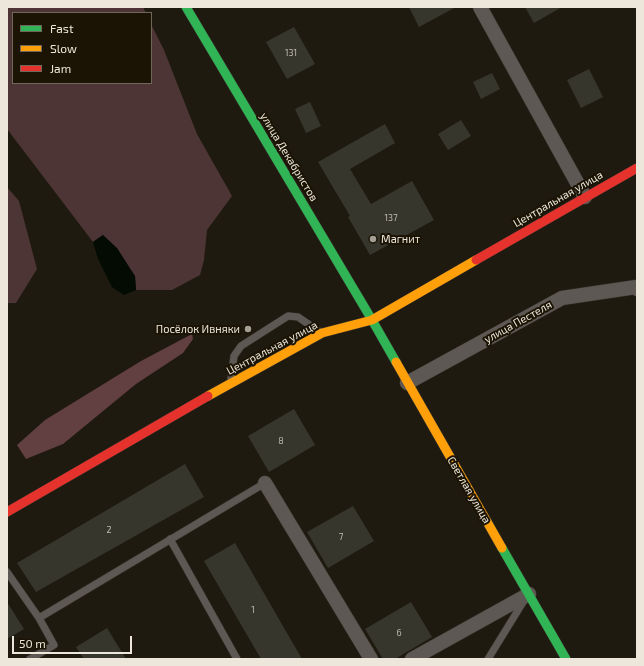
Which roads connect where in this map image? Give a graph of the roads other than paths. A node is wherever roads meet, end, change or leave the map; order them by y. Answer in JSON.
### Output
{"nodes":[{"id":1,"x":186,"y":7,"type":"edge"},
{"id":2,"x":480,"y":7,"type":"edge"},
{"id":3,"x":637,"y":168,"type":"edge"},
{"id":4,"x":585,"y":197,"type":"junction"},
{"id":5,"x":637,"y":289,"type":"edge"},
{"id":6,"x":372,"y":320,"type":"junction"},
{"id":7,"x":322,"y":333,"type":"junction"},
{"id":8,"x":407,"y":383,"type":"junction"},
{"id":9,"x":230,"y":384,"type":"junction"},
{"id":10,"x":265,"y":483,"type":"joint"},
{"id":11,"x":7,"y":512,"type":"edge"},
{"id":12,"x":170,"y":539,"type":"junction"},
{"id":13,"x":7,"y":572,"type":"edge"},
{"id":14,"x":529,"y":594,"type":"junction"},
{"id":15,"x":39,"y":618,"type":"junction"},
{"id":16,"x":30,"y":659,"type":"edge"},
{"id":17,"x":238,"y":659,"type":"edge"},
{"id":18,"x":370,"y":659,"type":"edge"},
{"id":19,"x":412,"y":659,"type":"edge"},
{"id":20,"x":488,"y":659,"type":"edge"},
{"id":21,"x":566,"y":659,"type":"edge"}],
"edges":[{"from":1,"to":6,"type":"street","name":"улица Декабристов"},
{"from":2,"to":4,"type":"street"},
{"from":3,"to":4,"type":"street","name":"Центральная улица"},
{"from":4,"to":6,"type":"street","name":"Центральная улица"},
{"from":5,"to":8,"type":"street","name":"улица Пестеля"},
{"from":6,"to":7,"type":"street","name":"Центральная улица"},
{"from":6,"to":8,"type":"street","name":"Светлая улица"},
{"from":7,"to":9,"type":"street","name":"Центральная улица"},
{"from":7,"to":9,"type":"lane"},
{"from":8,"to":14,"type":"street","name":"Светлая улица"},
{"from":9,"to":11,"type":"street","name":"Центральная улица"},
{"from":10,"to":12,"type":"lane"},
{"from":10,"to":18,"type":"street"},
{"from":12,"to":15,"type":"lane"},
{"from":12,"to":17,"type":"lane"},
{"from":13,"to":15,"type":"lane"},
{"from":14,"to":19,"type":"street"},
{"from":14,"to":20,"type":"lane"},
{"from":14,"to":21,"type":"street","name":"Светлая улица"},
{"from":15,"to":16,"type":"lane"}]}
